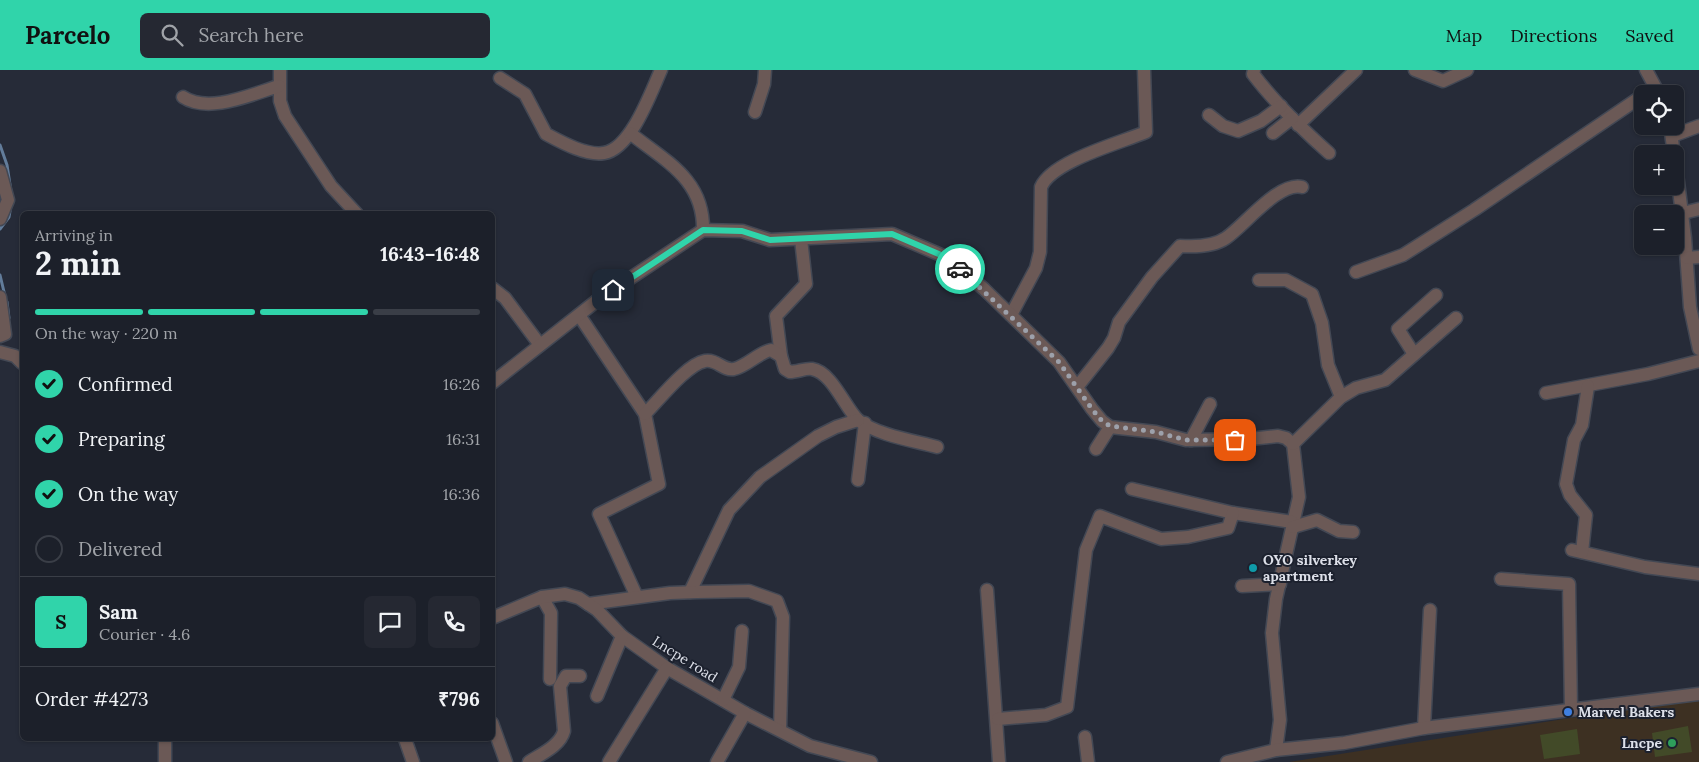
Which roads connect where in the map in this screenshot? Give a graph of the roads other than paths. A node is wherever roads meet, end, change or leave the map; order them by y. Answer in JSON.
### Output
{"nodes":[{"id":1,"x":280,"y":70,"type":"edge"},
{"id":2,"x":661,"y":70,"type":"edge"},
{"id":3,"x":765,"y":70,"type":"edge"},
{"id":4,"x":1144,"y":70,"type":"edge"},
{"id":5,"x":1254,"y":70,"type":"edge"},
{"id":6,"x":1356,"y":70,"type":"edge"},
{"id":7,"x":1414,"y":70,"type":"edge"},
{"id":8,"x":1468,"y":70,"type":"edge"},
{"id":9,"x":1651,"y":71,"type":"edge"},
{"id":10,"x":500,"y":78,"type":"dead end"},
{"id":11,"x":1653,"y":85,"type":"edge"},
{"id":12,"x":279,"y":86,"type":"junction"},
{"id":13,"x":183,"y":97,"type":"dead end"},
{"id":14,"x":1634,"y":101,"type":"edge"},
{"id":15,"x":1281,"y":106,"type":"junction"},
{"id":16,"x":755,"y":112,"type":"dead end"},
{"id":17,"x":1209,"y":115,"type":"dead end"},
{"id":18,"x":1295,"y":122,"type":"junction"},
{"id":19,"x":1699,"y":126,"type":"edge"},
{"id":20,"x":1684,"y":129,"type":"edge"},
{"id":21,"x":630,"y":133,"type":"junction"},
{"id":22,"x":1272,"y":133,"type":"dead end"},
{"id":23,"x":1329,"y":153,"type":"dead end"},
{"id":24,"x":0,"y":171,"type":"edge"},
{"id":25,"x":1302,"y":187,"type":"dead end"},
{"id":26,"x":4,"y":200,"type":"edge"},
{"id":27,"x":1699,"y":209,"type":"edge"},
{"id":28,"x":354,"y":211,"type":"edge"},
{"id":29,"x":1684,"y":213,"type":"edge"},
{"id":30,"x":0,"y":218,"type":"edge"},
{"id":31,"x":1684,"y":218,"type":"edge"},
{"id":32,"x":703,"y":230,"type":"junction"},
{"id":33,"x":801,"y":240,"type":"junction"},
{"id":34,"x":1693,"y":258,"type":"edge"},
{"id":35,"x":1356,"y":272,"type":"dead end"},
{"id":36,"x":1259,"y":280,"type":"dead end"},
{"id":37,"x":495,"y":290,"type":"edge"},
{"id":38,"x":1694,"y":295,"type":"edge"},
{"id":39,"x":1436,"y":296,"type":"dead end"},
{"id":40,"x":0,"y":297,"type":"edge"},
{"id":41,"x":579,"y":314,"type":"junction"},
{"id":42,"x":1012,"y":315,"type":"junction"},
{"id":43,"x":1456,"y":318,"type":"dead end"},
{"id":44,"x":1697,"y":331,"type":"edge"},
{"id":45,"x":0,"y":336,"type":"edge"},
{"id":46,"x":540,"y":345,"type":"junction"},
{"id":47,"x":1699,"y":349,"type":"edge"},
{"id":48,"x":0,"y":352,"type":"edge"},
{"id":49,"x":1414,"y":354,"type":"junction"},
{"id":50,"x":781,"y":356,"type":"junction"},
{"id":51,"x":20,"y":361,"type":"edge"},
{"id":52,"x":1699,"y":361,"type":"edge"},
{"id":53,"x":495,"y":381,"type":"edge"},
{"id":54,"x":1588,"y":386,"type":"junction"},
{"id":55,"x":1077,"y":387,"type":"junction"},
{"id":56,"x":1546,"y":393,"type":"dead end"},
{"id":57,"x":1341,"y":397,"type":"junction"},
{"id":58,"x":1210,"y":404,"type":"dead end"},
{"id":59,"x":645,"y":414,"type":"junction"},
{"id":60,"x":861,"y":421,"type":"junction"},
{"id":61,"x":1110,"y":426,"type":"junction"},
{"id":62,"x":1191,"y":440,"type":"junction"},
{"id":63,"x":1293,"y":444,"type":"junction"},
{"id":64,"x":937,"y":447,"type":"dead end"},
{"id":65,"x":1096,"y":449,"type":"dead end"},
{"id":66,"x":858,"y":480,"type":"dead end"},
{"id":67,"x":1132,"y":489,"type":"dead end"},
{"id":68,"x":1233,"y":513,"type":"junction"},
{"id":69,"x":1292,"y":524,"type":"junction"},
{"id":70,"x":1353,"y":532,"type":"dead end"},
{"id":71,"x":1699,"y":574,"type":"edge"},
{"id":72,"x":1500,"y":579,"type":"dead end"},
{"id":73,"x":1280,"y":584,"type":"junction"},
{"id":74,"x":1242,"y":586,"type":"dead end"},
{"id":75,"x":987,"y":590,"type":"dead end"},
{"id":76,"x":690,"y":592,"type":"junction"},
{"id":77,"x":542,"y":597,"type":"junction"},
{"id":78,"x":637,"y":597,"type":"junction"},
{"id":79,"x":588,"y":604,"type":"junction"},
{"id":80,"x":1430,"y":610,"type":"dead end"},
{"id":81,"x":495,"y":617,"type":"edge"},
{"id":82,"x":742,"y":631,"type":"dead end"},
{"id":83,"x":622,"y":636,"type":"junction"},
{"id":84,"x":667,"y":668,"type":"junction"},
{"id":85,"x":580,"y":676,"type":"dead end"},
{"id":86,"x":550,"y":679,"type":"dead end"},
{"id":87,"x":1699,"y":694,"type":"edge"},
{"id":88,"x":597,"y":696,"type":"dead end"},
{"id":89,"x":723,"y":700,"type":"junction"},
{"id":90,"x":1571,"y":709,"type":"junction"},
{"id":91,"x":745,"y":714,"type":"junction"},
{"id":92,"x":998,"y":719,"type":"junction"},
{"id":93,"x":1424,"y":728,"type":"junction"},
{"id":94,"x":780,"y":730,"type":"junction"},
{"id":95,"x":495,"y":732,"type":"edge"},
{"id":96,"x":1085,"y":737,"type":"dead end"},
{"id":97,"x":165,"y":741,"type":"edge"},
{"id":98,"x":407,"y":741,"type":"edge"},
{"id":99,"x":1276,"y":750,"type":"junction"},
{"id":100,"x":164,"y":762,"type":"edge"},
{"id":101,"x":413,"y":762,"type":"edge"},
{"id":102,"x":506,"y":762,"type":"edge"},
{"id":103,"x":529,"y":762,"type":"edge"},
{"id":104,"x":609,"y":762,"type":"edge"},
{"id":105,"x":717,"y":762,"type":"edge"},
{"id":106,"x":870,"y":762,"type":"edge"},
{"id":107,"x":1000,"y":762,"type":"edge"},
{"id":108,"x":1088,"y":762,"type":"edge"},
{"id":109,"x":1227,"y":762,"type":"edge"}],
"edges":[{"from":1,"to":12,"type":"street"},
{"from":2,"to":21,"type":"street"},
{"from":3,"to":16,"type":"street"},
{"from":4,"to":42,"type":"street"},
{"from":5,"to":15,"type":"street"},
{"from":6,"to":18,"type":"street"},
{"from":7,"to":8,"type":"street"},
{"from":9,"to":11,"type":"street"},
{"from":10,"to":21,"type":"street"},
{"from":12,"to":13,"type":"street"},
{"from":12,"to":28,"type":"street"},
{"from":14,"to":35,"type":"street"},
{"from":15,"to":17,"type":"street"},
{"from":15,"to":18,"type":"street"},
{"from":18,"to":22,"type":"street"},
{"from":18,"to":23,"type":"street"},
{"from":19,"to":20,"type":"street"},
{"from":21,"to":32,"type":"street"},
{"from":24,"to":26,"type":"street"},
{"from":25,"to":55,"type":"street"},
{"from":26,"to":30,"type":"street"},
{"from":27,"to":29,"type":"street"},
{"from":31,"to":34,"type":"street"},
{"from":32,"to":33,"type":"street"},
{"from":32,"to":41,"type":"street"},
{"from":33,"to":42,"type":"street"},
{"from":33,"to":50,"type":"street"},
{"from":34,"to":38,"type":"street"},
{"from":36,"to":57,"type":"street"},
{"from":37,"to":46,"type":"street"},
{"from":38,"to":44,"type":"street"},
{"from":39,"to":49,"type":"street"},
{"from":40,"to":45,"type":"street"},
{"from":41,"to":46,"type":"street"},
{"from":41,"to":59,"type":"street"},
{"from":42,"to":55,"type":"street"},
{"from":43,"to":49,"type":"street"},
{"from":44,"to":47,"type":"street"},
{"from":46,"to":53,"type":"street"},
{"from":48,"to":51,"type":"street"},
{"from":49,"to":57,"type":"street"},
{"from":50,"to":59,"type":"street"},
{"from":50,"to":60,"type":"street"},
{"from":52,"to":54,"type":"street"},
{"from":54,"to":56,"type":"street"},
{"from":54,"to":71,"type":"street"},
{"from":55,"to":61,"type":"street"},
{"from":57,"to":63,"type":"street"},
{"from":58,"to":62,"type":"street"},
{"from":59,"to":78,"type":"street"},
{"from":60,"to":64,"type":"street"},
{"from":60,"to":66,"type":"street"},
{"from":60,"to":76,"type":"street"},
{"from":61,"to":62,"type":"street"},
{"from":61,"to":65,"type":"street"},
{"from":62,"to":63,"type":"street"},
{"from":63,"to":69,"type":"street"},
{"from":67,"to":68,"type":"street"},
{"from":68,"to":69,"type":"street"},
{"from":68,"to":92,"type":"street"},
{"from":69,"to":70,"type":"street"},
{"from":69,"to":73,"type":"street"},
{"from":72,"to":90,"type":"street"},
{"from":73,"to":74,"type":"street"},
{"from":73,"to":99,"type":"street"},
{"from":75,"to":92,"type":"street"},
{"from":76,"to":78,"type":"street"},
{"from":76,"to":94,"type":"street"},
{"from":77,"to":79,"type":"street","name":"Lncpe road"},
{"from":77,"to":81,"type":"street","name":"Lncpe road"},
{"from":77,"to":86,"type":"street"},
{"from":78,"to":79,"type":"street"},
{"from":79,"to":83,"type":"street","name":"Lncpe road"},
{"from":80,"to":93,"type":"street"},
{"from":82,"to":89,"type":"street"},
{"from":83,"to":84,"type":"street","name":"Lncpe road"},
{"from":83,"to":88,"type":"street"},
{"from":84,"to":89,"type":"street","name":"Lncpe road"},
{"from":84,"to":104,"type":"street"},
{"from":85,"to":103,"type":"street"},
{"from":87,"to":90,"type":"street"},
{"from":89,"to":91,"type":"street","name":"Lncpe road"},
{"from":90,"to":93,"type":"street"},
{"from":91,"to":94,"type":"street","name":"Lncpe road"},
{"from":91,"to":105,"type":"street"},
{"from":92,"to":107,"type":"street"},
{"from":93,"to":99,"type":"street"},
{"from":94,"to":106,"type":"street","name":"Lncpe road"},
{"from":95,"to":102,"type":"street"},
{"from":96,"to":108,"type":"street"},
{"from":97,"to":100,"type":"street"},
{"from":98,"to":101,"type":"street"},
{"from":99,"to":109,"type":"street"}]}
